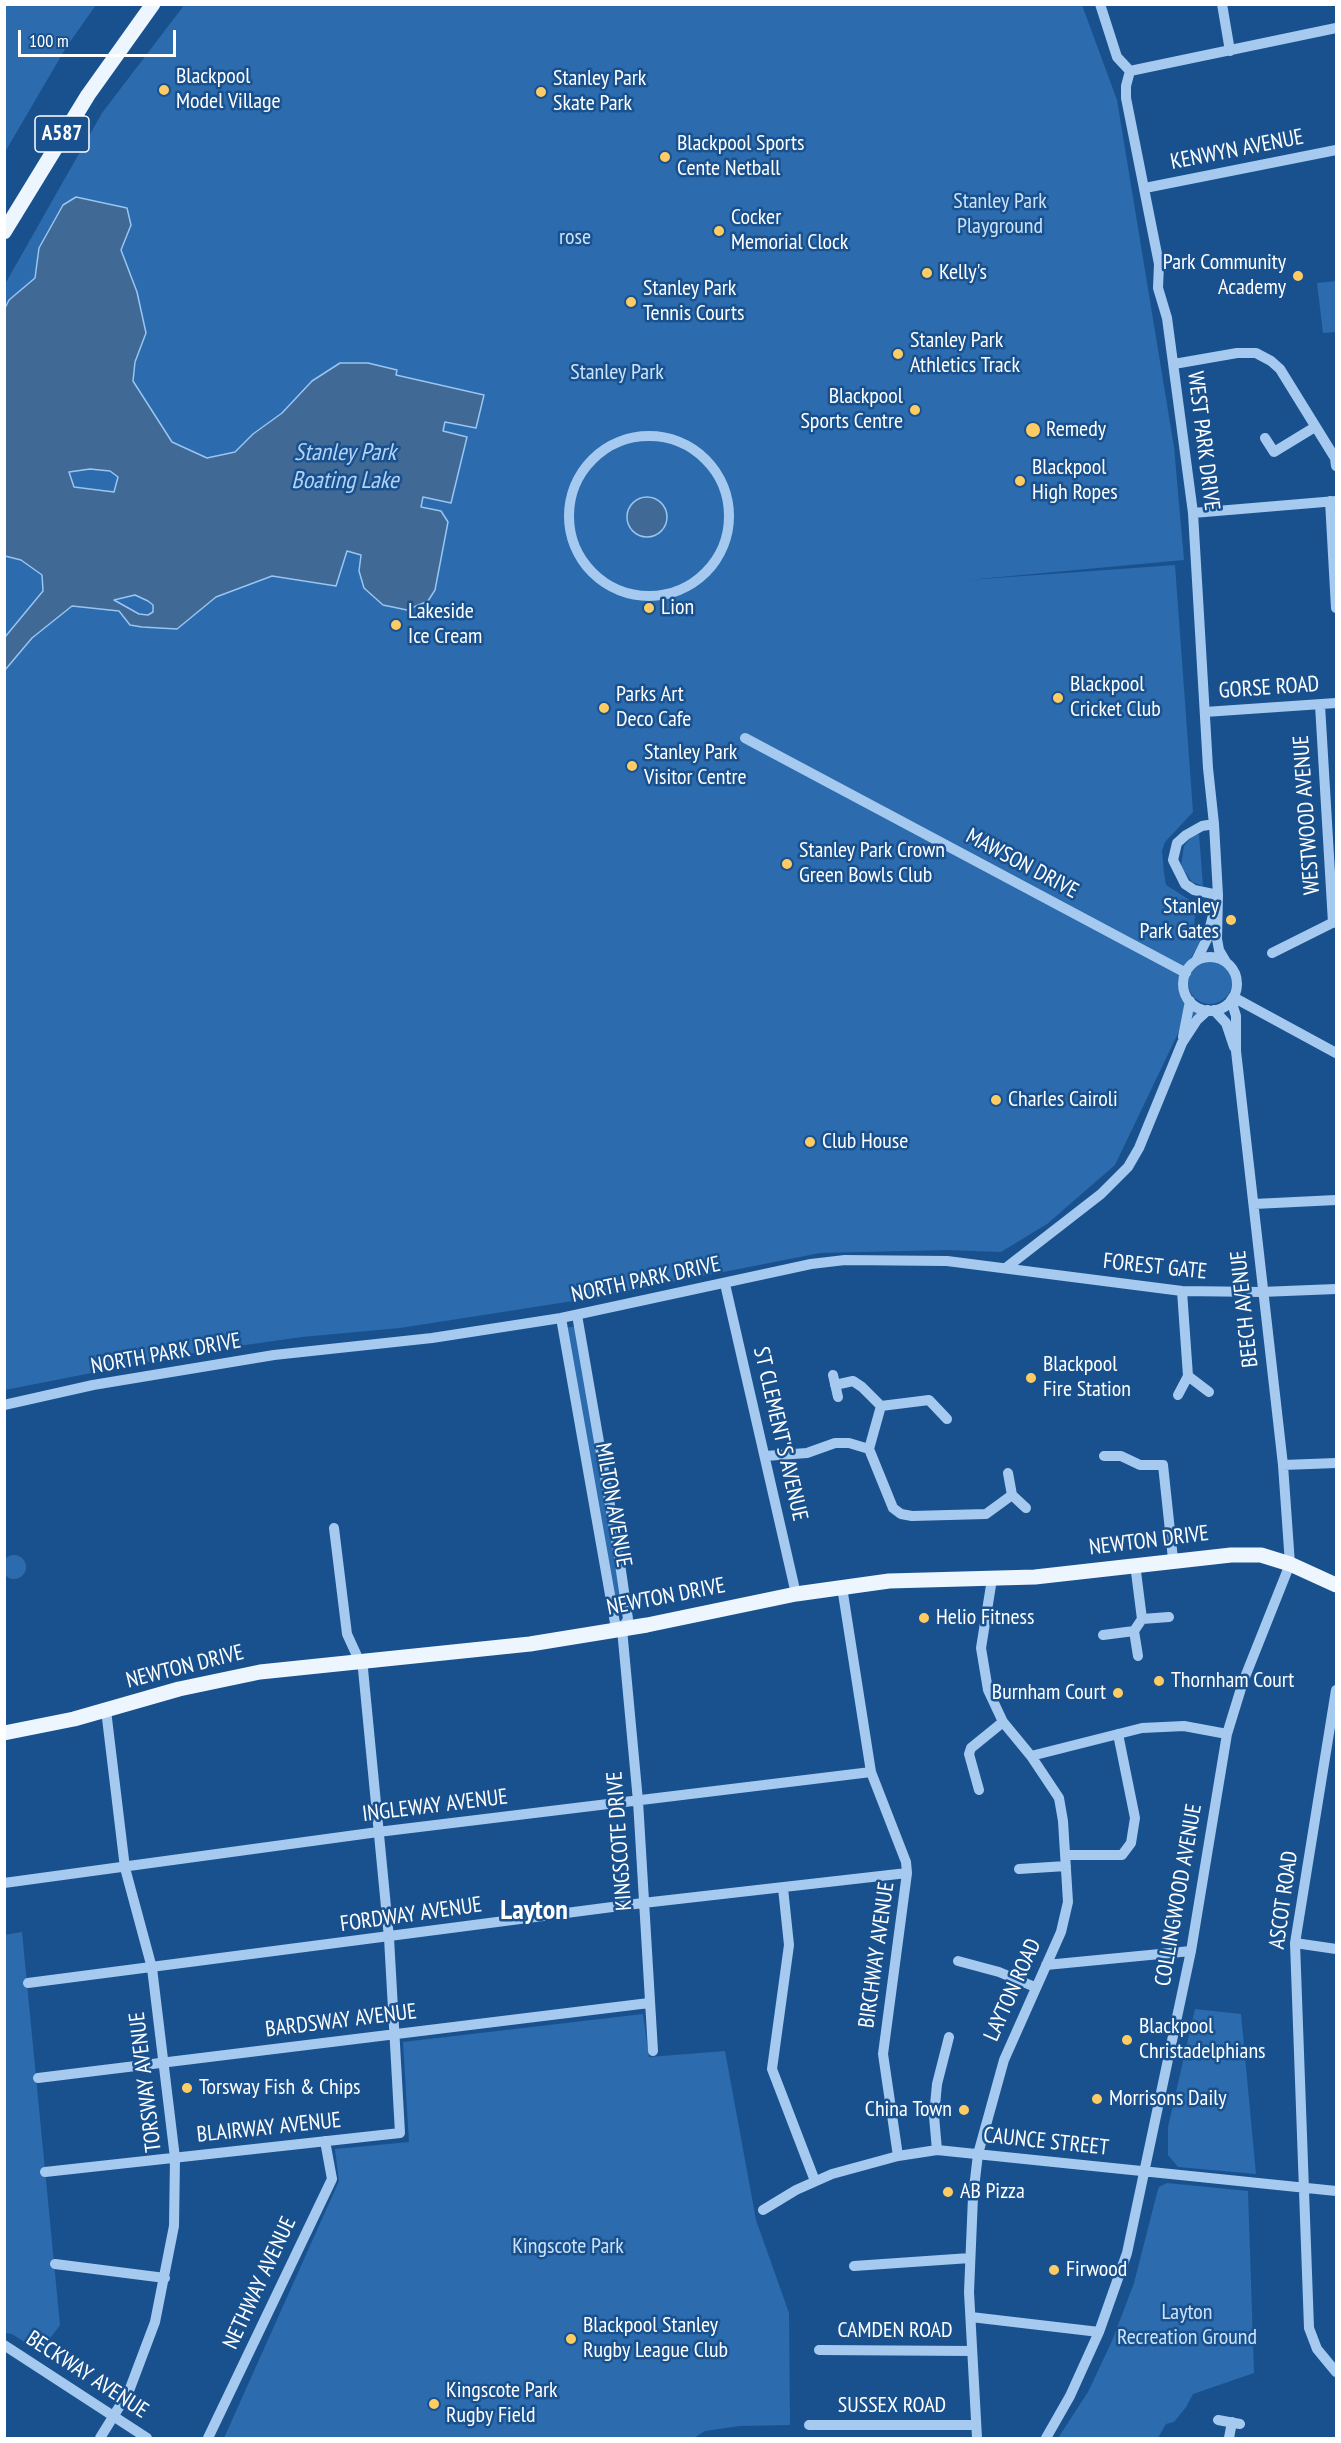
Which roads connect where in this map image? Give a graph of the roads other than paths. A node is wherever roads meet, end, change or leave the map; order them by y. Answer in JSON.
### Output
{"nodes":[{"id":1,"x":153,"y":4,"type":"edge"},
{"id":2,"x":1100,"y":4,"type":"edge"},
{"id":3,"x":1222,"y":4,"type":"edge"},
{"id":4,"x":1336,"y":28,"type":"edge"},
{"id":5,"x":1230,"y":51,"type":"junction"},
{"id":6,"x":1130,"y":71,"type":"junction"},
{"id":7,"x":1336,"y":150,"type":"edge"},
{"id":8,"x":1146,"y":188,"type":"junction"},
{"id":9,"x":10,"y":210,"type":"edge"},
{"id":10,"x":5,"y":231,"type":"edge"},
{"id":11,"x":1174,"y":364,"type":"junction"},
{"id":12,"x":1315,"y":427,"type":"junction"},
{"id":13,"x":667,"y":438,"type":"joint"},
{"id":14,"x":1265,"y":438,"type":"dead end"},
{"id":15,"x":1336,"y":466,"type":"edge"},
{"id":16,"x":1333,"y":501,"type":"edge"},
{"id":17,"x":1193,"y":513,"type":"junction"},
{"id":18,"x":1336,"y":608,"type":"edge"},
{"id":19,"x":1336,"y":703,"type":"edge"},
{"id":20,"x":1320,"y":705,"type":"junction"},
{"id":21,"x":1205,"y":712,"type":"junction"},
{"id":22,"x":745,"y":738,"type":"dead end"},
{"id":23,"x":1214,"y":824,"type":"junction"},
{"id":24,"x":1218,"y":894,"type":"junction"},
{"id":25,"x":1335,"y":923,"type":"edge"},
{"id":26,"x":1272,"y":953,"type":"dead end"},
{"id":27,"x":1196,"y":961,"type":"junction"},
{"id":28,"x":1226,"y":962,"type":"junction"},
{"id":29,"x":1186,"y":973,"type":"junction"},
{"id":30,"x":1232,"y":999,"type":"junction"},
{"id":31,"x":1190,"y":1000,"type":"junction"},
{"id":32,"x":1211,"y":1010,"type":"junction"},
{"id":33,"x":1182,"y":1043,"type":"junction"},
{"id":34,"x":1236,"y":1050,"type":"junction"},
{"id":35,"x":1336,"y":1053,"type":"edge"},
{"id":36,"x":1336,"y":1200,"type":"edge"},
{"id":37,"x":1254,"y":1204,"type":"junction"},
{"id":38,"x":1007,"y":1267,"type":"junction"},
{"id":39,"x":725,"y":1284,"type":"junction"},
{"id":40,"x":1336,"y":1289,"type":"edge"},
{"id":41,"x":1182,"y":1291,"type":"junction"},
{"id":42,"x":1261,"y":1292,"type":"junction"},
{"id":43,"x":577,"y":1315,"type":"junction"},
{"id":44,"x":561,"y":1318,"type":"junction"},
{"id":45,"x":1188,"y":1376,"type":"junction"},
{"id":46,"x":1209,"y":1392,"type":"dead end"},
{"id":47,"x":1178,"y":1395,"type":"dead end"},
{"id":48,"x":838,"y":1397,"type":"dead end"},
{"id":49,"x":4,"y":1406,"type":"edge"},
{"id":50,"x":880,"y":1406,"type":"junction"},
{"id":51,"x":947,"y":1419,"type":"dead end"},
{"id":52,"x":869,"y":1449,"type":"junction"},
{"id":53,"x":765,"y":1456,"type":"junction"},
{"id":54,"x":1104,"y":1456,"type":"dead end"},
{"id":55,"x":1336,"y":1463,"type":"edge"},
{"id":56,"x":1283,"y":1465,"type":"junction"},
{"id":57,"x":1008,"y":1473,"type":"dead end"},
{"id":58,"x":1012,"y":1495,"type":"junction"},
{"id":59,"x":1026,"y":1508,"type":"dead end"},
{"id":60,"x":334,"y":1528,"type":"dead end"},
{"id":61,"x":1173,"y":1559,"type":"junction"},
{"id":62,"x":1135,"y":1564,"type":"junction"},
{"id":63,"x":1290,"y":1564,"type":"junction"},
{"id":64,"x":992,"y":1579,"type":"junction"},
{"id":65,"x":1336,"y":1585,"type":"edge"},
{"id":66,"x":842,"y":1587,"type":"junction"},
{"id":67,"x":796,"y":1594,"type":"junction"},
{"id":68,"x":1169,"y":1617,"type":"dead end"},
{"id":69,"x":1142,"y":1619,"type":"junction"},
{"id":70,"x":622,"y":1629,"type":"junction"},
{"id":71,"x":1134,"y":1631,"type":"junction"},
{"id":72,"x":1103,"y":1635,"type":"dead end"},
{"id":73,"x":1138,"y":1656,"type":"dead end"},
{"id":74,"x":359,"y":1660,"type":"junction"},
{"id":75,"x":1336,"y":1690,"type":"edge"},
{"id":76,"x":106,"y":1710,"type":"junction"},
{"id":77,"x":1003,"y":1722,"type":"junction"},
{"id":78,"x":4,"y":1733,"type":"edge"},
{"id":79,"x":1118,"y":1734,"type":"junction"},
{"id":80,"x":1227,"y":1734,"type":"junction"},
{"id":81,"x":1030,"y":1756,"type":"junction"},
{"id":82,"x":871,"y":1772,"type":"junction"},
{"id":83,"x":979,"y":1790,"type":"dead end"},
{"id":84,"x":638,"y":1801,"type":"junction"},
{"id":85,"x":378,"y":1832,"type":"junction"},
{"id":86,"x":1065,"y":1855,"type":"junction"},
{"id":87,"x":1066,"y":1866,"type":"junction"},
{"id":88,"x":125,"y":1868,"type":"junction"},
{"id":89,"x":1019,"y":1869,"type":"dead end"},
{"id":90,"x":908,"y":1873,"type":"junction"},
{"id":91,"x":4,"y":1882,"type":"edge"},
{"id":92,"x":783,"y":1888,"type":"junction"},
{"id":93,"x":644,"y":1903,"type":"junction"},
{"id":94,"x":389,"y":1938,"type":"junction"},
{"id":95,"x":1295,"y":1943,"type":"junction"},
{"id":96,"x":1336,"y":1949,"type":"edge"},
{"id":97,"x":1191,"y":1951,"type":"junction"},
{"id":98,"x":958,"y":1960,"type":"dead end"},
{"id":99,"x":1046,"y":1965,"type":"junction"},
{"id":100,"x":152,"y":1968,"type":"junction"},
{"id":101,"x":28,"y":1983,"type":"dead end"},
{"id":102,"x":1035,"y":1987,"type":"junction"},
{"id":103,"x":650,"y":2003,"type":"junction"},
{"id":104,"x":394,"y":2035,"type":"junction"},
{"id":105,"x":949,"y":2037,"type":"dead end"},
{"id":106,"x":653,"y":2051,"type":"dead end"},
{"id":107,"x":163,"y":2062,"type":"junction"},
{"id":108,"x":38,"y":2078,"type":"dead end"},
{"id":109,"x":326,"y":2141,"type":"junction"},
{"id":110,"x":937,"y":2150,"type":"junction"},
{"id":111,"x":978,"y":2154,"type":"junction"},
{"id":112,"x":898,"y":2156,"type":"junction"},
{"id":113,"x":175,"y":2158,"type":"junction"},
{"id":114,"x":45,"y":2172,"type":"dead end"},
{"id":115,"x":1145,"y":2173,"type":"junction"},
{"id":116,"x":814,"y":2181,"type":"junction"},
{"id":117,"x":1302,"y":2188,"type":"junction"},
{"id":118,"x":1336,"y":2191,"type":"edge"},
{"id":119,"x":763,"y":2210,"type":"dead end"},
{"id":120,"x":970,"y":2258,"type":"junction"},
{"id":121,"x":55,"y":2264,"type":"dead end"},
{"id":122,"x":854,"y":2266,"type":"dead end"},
{"id":123,"x":165,"y":2278,"type":"junction"},
{"id":124,"x":971,"y":2317,"type":"junction"},
{"id":125,"x":1099,"y":2332,"type":"junction"},
{"id":126,"x":4,"y":2345,"type":"edge"},
{"id":127,"x":819,"y":2350,"type":"dead end"},
{"id":128,"x":972,"y":2351,"type":"junction"},
{"id":129,"x":1336,"y":2372,"type":"edge"},
{"id":130,"x":114,"y":2416,"type":"junction"},
{"id":131,"x":1218,"y":2420,"type":"dead end"},
{"id":132,"x":809,"y":2425,"type":"dead end"},
{"id":133,"x":976,"y":2425,"type":"junction"},
{"id":134,"x":100,"y":2439,"type":"edge"},
{"id":135,"x":147,"y":2439,"type":"edge"},
{"id":136,"x":208,"y":2439,"type":"edge"},
{"id":137,"x":976,"y":2439,"type":"edge"},
{"id":138,"x":1046,"y":2439,"type":"edge"},
{"id":139,"x":1229,"y":2439,"type":"edge"}],
"edges":[{"from":1,"to":9,"type":"main road","number":"A587"},
{"from":2,"to":6,"type":"street"},
{"from":3,"to":5,"type":"street"},
{"from":4,"to":5,"type":"street"},
{"from":5,"to":6,"type":"street"},
{"from":6,"to":8,"type":"street","name":"WEST PARK DRIVE"},
{"from":7,"to":8,"type":"street","name":"KENWYN AVENUE"},
{"from":8,"to":11,"type":"street","name":"WEST PARK DRIVE"},
{"from":9,"to":10,"type":"main road","number":"A587"},
{"from":11,"to":12,"type":"street"},
{"from":11,"to":17,"type":"street","name":"WEST PARK DRIVE"},
{"from":12,"to":14,"type":"street"},
{"from":12,"to":15,"type":"street"},
{"from":13,"to":13,"type":"street"},
{"from":16,"to":17,"type":"street"},
{"from":16,"to":18,"type":"street"},
{"from":17,"to":21,"type":"street","name":"WEST PARK DRIVE"},
{"from":19,"to":20,"type":"street","name":"GORSE ROAD"},
{"from":20,"to":21,"type":"street","name":"GORSE ROAD"},
{"from":20,"to":25,"type":"street","name":"WESTWOOD AVENUE"},
{"from":21,"to":23,"type":"street","name":"WEST PARK DRIVE"},
{"from":22,"to":29,"type":"street","name":"MAWSON DRIVE"},
{"from":23,"to":24,"type":"street","name":"WEST PARK DRIVE"},
{"from":23,"to":24,"type":"street"},
{"from":24,"to":27,"type":"street","name":"WEST PARK DRIVE"},
{"from":24,"to":28,"type":"street","name":"WEST PARK DRIVE"},
{"from":25,"to":26,"type":"street"},
{"from":27,"to":28,"type":"street"},
{"from":27,"to":29,"type":"street"},
{"from":28,"to":30,"type":"street"},
{"from":29,"to":31,"type":"street"},
{"from":30,"to":32,"type":"street"},
{"from":30,"to":34,"type":"street","name":"BEECH AVENUE"},
{"from":30,"to":35,"type":"street"},
{"from":31,"to":32,"type":"street"},
{"from":31,"to":33,"type":"street"},
{"from":32,"to":33,"type":"street"},
{"from":32,"to":34,"type":"street","name":"BEECH AVENUE"},
{"from":33,"to":38,"type":"street"},
{"from":34,"to":37,"type":"street","name":"BEECH AVENUE"},
{"from":36,"to":37,"type":"street"},
{"from":37,"to":42,"type":"street","name":"BEECH AVENUE"},
{"from":38,"to":39,"type":"street","name":"NORTH PARK DRIVE"},
{"from":38,"to":41,"type":"street","name":"FOREST GATE"},
{"from":39,"to":43,"type":"street","name":"NORTH PARK DRIVE"},
{"from":39,"to":53,"type":"street","name":"ST CLEMENT'S AVENUE"},
{"from":40,"to":42,"type":"street","name":"FOREST GATE"},
{"from":41,"to":42,"type":"street","name":"FOREST GATE"},
{"from":41,"to":45,"type":"street"},
{"from":42,"to":56,"type":"street","name":"BEECH AVENUE"},
{"from":43,"to":44,"type":"street","name":"NORTH PARK DRIVE"},
{"from":43,"to":70,"type":"street","name":"MILTON AVENUE"},
{"from":44,"to":49,"type":"street","name":"NORTH PARK DRIVE"},
{"from":44,"to":70,"type":"street","name":"MILTON AVENUE"},
{"from":45,"to":46,"type":"street"},
{"from":45,"to":47,"type":"street"},
{"from":48,"to":50,"type":"street"},
{"from":50,"to":51,"type":"street"},
{"from":50,"to":52,"type":"street"},
{"from":52,"to":53,"type":"street"},
{"from":52,"to":58,"type":"street"},
{"from":53,"to":67,"type":"street","name":"ST CLEMENT'S AVENUE"},
{"from":54,"to":61,"type":"street"},
{"from":55,"to":56,"type":"street"},
{"from":56,"to":63,"type":"street","name":"BEECH AVENUE"},
{"from":57,"to":58,"type":"street"},
{"from":58,"to":59,"type":"street"},
{"from":60,"to":74,"type":"street"},
{"from":61,"to":62,"type":"main road","name":"NEWTON DRIVE"},
{"from":61,"to":63,"type":"main road","name":"NEWTON DRIVE"},
{"from":62,"to":64,"type":"main road","name":"NEWTON DRIVE"},
{"from":62,"to":69,"type":"street"},
{"from":63,"to":65,"type":"main road","name":"NEWTON DRIVE"},
{"from":63,"to":80,"type":"street","name":"COLLINGWOOD AVENUE"},
{"from":64,"to":66,"type":"main road","name":"NEWTON DRIVE"},
{"from":64,"to":77,"type":"street","name":"LAYTON ROAD"},
{"from":66,"to":67,"type":"main road","name":"NEWTON DRIVE"},
{"from":66,"to":82,"type":"street","name":"BIRCHWAY AVENUE"},
{"from":67,"to":70,"type":"main road","name":"NEWTON DRIVE"},
{"from":68,"to":69,"type":"street"},
{"from":69,"to":71,"type":"street"},
{"from":70,"to":74,"type":"main road","name":"NEWTON DRIVE"},
{"from":70,"to":84,"type":"street","name":"KINGSCOTE DRIVE"},
{"from":71,"to":72,"type":"street"},
{"from":71,"to":73,"type":"street"},
{"from":74,"to":76,"type":"main road","name":"NEWTON DRIVE"},
{"from":74,"to":85,"type":"street"},
{"from":75,"to":95,"type":"street","name":"ASCOT ROAD"},
{"from":76,"to":78,"type":"main road","name":"NEWTON DRIVE"},
{"from":76,"to":88,"type":"street","name":"TORSWAY AVENUE"},
{"from":77,"to":81,"type":"street","name":"LAYTON ROAD"},
{"from":77,"to":83,"type":"street"},
{"from":79,"to":80,"type":"street"},
{"from":79,"to":81,"type":"street"},
{"from":79,"to":86,"type":"street"},
{"from":80,"to":97,"type":"street","name":"COLLINGWOOD AVENUE"},
{"from":81,"to":86,"type":"street","name":"LAYTON ROAD"},
{"from":82,"to":84,"type":"street","name":"INGLEWAY AVENUE"},
{"from":82,"to":90,"type":"street","name":"BIRCHWAY AVENUE"},
{"from":84,"to":85,"type":"street","name":"INGLEWAY AVENUE"},
{"from":84,"to":93,"type":"street","name":"KINGSCOTE DRIVE"},
{"from":85,"to":88,"type":"street","name":"INGLEWAY AVENUE"},
{"from":85,"to":94,"type":"street"},
{"from":86,"to":87,"type":"street","name":"LAYTON ROAD"},
{"from":87,"to":89,"type":"street"},
{"from":87,"to":99,"type":"street","name":"LAYTON ROAD"},
{"from":88,"to":91,"type":"street","name":"INGLEWAY AVENUE"},
{"from":88,"to":100,"type":"street","name":"TORSWAY AVENUE"},
{"from":90,"to":92,"type":"street","name":"FORDWAY AVENUE"},
{"from":90,"to":112,"type":"street","name":"BIRCHWAY AVENUE"},
{"from":92,"to":93,"type":"street","name":"FORDWAY AVENUE"},
{"from":92,"to":116,"type":"street"},
{"from":93,"to":94,"type":"street","name":"FORDWAY AVENUE"},
{"from":93,"to":103,"type":"street","name":"KINGSCOTE DRIVE"},
{"from":94,"to":100,"type":"street","name":"FORDWAY AVENUE"},
{"from":94,"to":104,"type":"street"},
{"from":95,"to":96,"type":"street"},
{"from":95,"to":117,"type":"street","name":"ASCOT ROAD"},
{"from":97,"to":99,"type":"street"},
{"from":97,"to":115,"type":"street","name":"COLLINGWOOD AVENUE"},
{"from":98,"to":102,"type":"street"},
{"from":99,"to":102,"type":"street","name":"LAYTON ROAD"},
{"from":100,"to":101,"type":"street","name":"FORDWAY AVENUE"},
{"from":100,"to":107,"type":"street","name":"TORSWAY AVENUE"},
{"from":102,"to":111,"type":"street","name":"LAYTON ROAD"},
{"from":103,"to":104,"type":"street","name":"BARDSWAY AVENUE"},
{"from":103,"to":106,"type":"street","name":"KINGSCOTE DRIVE"},
{"from":104,"to":107,"type":"street","name":"BARDSWAY AVENUE"},
{"from":104,"to":109,"type":"street","name":"BLAIRWAY AVENUE"},
{"from":105,"to":110,"type":"street"},
{"from":107,"to":108,"type":"street","name":"BARDSWAY AVENUE"},
{"from":107,"to":113,"type":"street","name":"TORSWAY AVENUE"},
{"from":109,"to":113,"type":"street","name":"BLAIRWAY AVENUE"},
{"from":109,"to":136,"type":"street","name":"NETHWAY AVENUE"},
{"from":110,"to":111,"type":"street","name":"CAUNCE STREET"},
{"from":110,"to":112,"type":"street","name":"CAUNCE STREET"},
{"from":111,"to":115,"type":"street","name":"CAUNCE STREET"},
{"from":111,"to":120,"type":"street","name":"LAYTON ROAD"},
{"from":112,"to":116,"type":"street","name":"CAUNCE STREET"},
{"from":113,"to":114,"type":"street","name":"BLAIRWAY AVENUE"},
{"from":113,"to":123,"type":"street","name":"TORSWAY AVENUE"},
{"from":115,"to":117,"type":"street","name":"CAUNCE STREET"},
{"from":115,"to":125,"type":"street","name":"COLLINGWOOD AVENUE"},
{"from":116,"to":119,"type":"street","name":"CAUNCE STREET"},
{"from":117,"to":118,"type":"street","name":"CAUNCE STREET"},
{"from":117,"to":129,"type":"street","name":"ASCOT ROAD"},
{"from":120,"to":122,"type":"street"},
{"from":120,"to":124,"type":"street","name":"LAYTON ROAD"},
{"from":121,"to":123,"type":"street"},
{"from":123,"to":130,"type":"street","name":"TORSWAY AVENUE"},
{"from":124,"to":125,"type":"street"},
{"from":124,"to":128,"type":"street","name":"LAYTON ROAD"},
{"from":125,"to":138,"type":"street","name":"COLLINGWOOD AVENUE"},
{"from":126,"to":130,"type":"street","name":"BECKWAY AVENUE"},
{"from":127,"to":128,"type":"street","name":"CAMDEN ROAD"},
{"from":128,"to":133,"type":"street","name":"LAYTON ROAD"},
{"from":130,"to":134,"type":"street","name":"TORSWAY AVENUE"},
{"from":130,"to":135,"type":"street","name":"BECKWAY AVENUE"},
{"from":131,"to":139,"type":"street"},
{"from":132,"to":133,"type":"street","name":"SUSSEX ROAD"},
{"from":133,"to":137,"type":"street","name":"LAYTON ROAD"}]}
